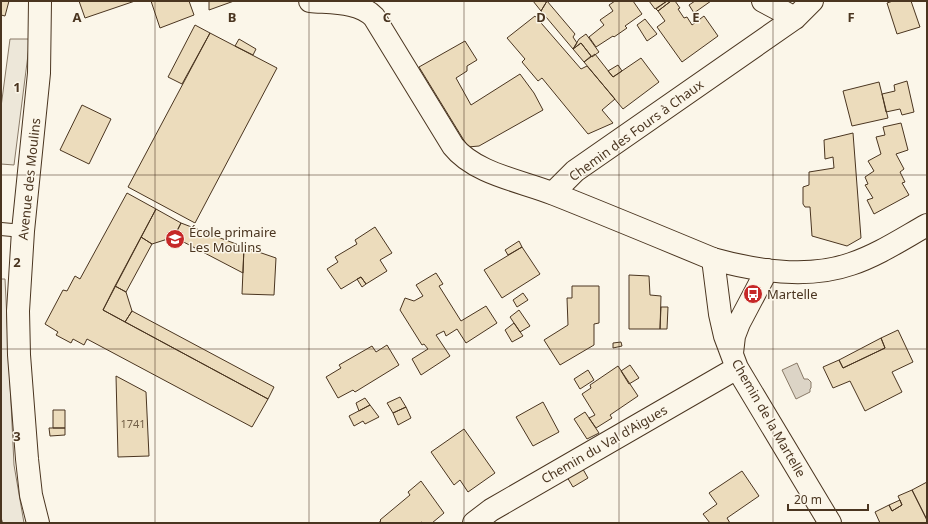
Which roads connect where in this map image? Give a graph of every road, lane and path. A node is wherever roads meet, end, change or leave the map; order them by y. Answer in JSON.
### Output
{"nodes":[{"id":1,"x":40,"y":1,"type":"edge"},
{"id":2,"x":310,"y":1,"type":"edge"},
{"id":3,"x":763,"y":1,"type":"edge"},
{"id":4,"x":812,"y":1,"type":"edge"},
{"id":5,"x":371,"y":7,"type":"edge"},
{"id":6,"x":794,"y":18,"type":"junction"},
{"id":7,"x":553,"y":193,"type":"junction"},
{"id":8,"x":927,"y":225,"type":"edge"},
{"id":9,"x":1,"y":229,"type":"edge"},
{"id":10,"x":23,"y":231,"type":"junction"},
{"id":11,"x":713,"y":259,"type":"junction"},
{"id":12,"x":767,"y":270,"type":"junction"},
{"id":13,"x":734,"y":361,"type":"junction"},
{"id":14,"x":38,"y":523,"type":"edge"},
{"id":15,"x":474,"y":523,"type":"edge"},
{"id":16,"x":830,"y":523,"type":"edge"}],
"edges":[{"from":1,"to":10,"type":"street","name":"Avenue des Moulins"},
{"from":2,"to":5,"type":"street"},
{"from":3,"to":6,"type":"street"},
{"from":4,"to":6,"type":"street","name":"Chemin des Fours à Chaux"},
{"from":5,"to":7,"type":"street"},
{"from":6,"to":7,"type":"street","name":"Chemin des Fours à Chaux"},
{"from":7,"to":11,"type":"street"},
{"from":8,"to":12,"type":"street"},
{"from":9,"to":10,"type":"lane"},
{"from":10,"to":14,"type":"street","name":"Avenue des Moulins"},
{"from":11,"to":12,"type":"street"},
{"from":11,"to":13,"type":"street","name":"Chemin de la Martelle"},
{"from":12,"to":13,"type":"street","name":"Chemin de la Martelle"},
{"from":13,"to":15,"type":"street","name":"Chemin du Val d'Aigues"},
{"from":13,"to":16,"type":"street","name":"Chemin de la Martelle"}]}
